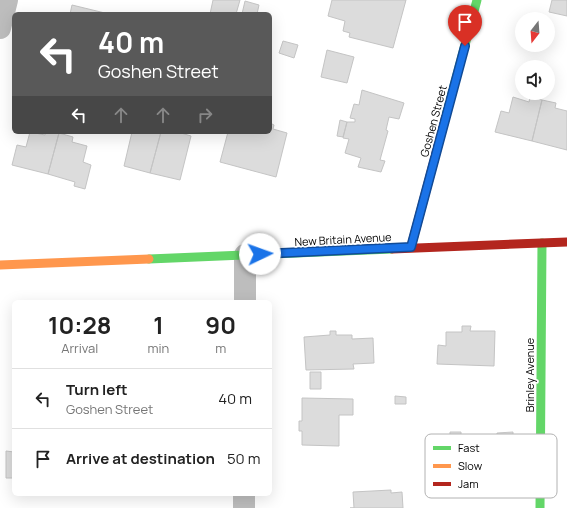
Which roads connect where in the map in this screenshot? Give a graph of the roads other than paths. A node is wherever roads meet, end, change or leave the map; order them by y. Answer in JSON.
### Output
{"nodes":[{"id":1,"x":7,"y":0,"type":"edge"},
{"id":2,"x":477,"y":0,"type":"edge"},
{"id":3,"x":0,"y":28,"type":"edge"},
{"id":4,"x":567,"y":242,"type":"edge"},
{"id":5,"x":542,"y":243,"type":"junction"},
{"id":6,"x":411,"y":247,"type":"junction"},
{"id":7,"x":245,"y":255,"type":"junction"},
{"id":8,"x":0,"y":265,"type":"edge"},
{"id":9,"x":245,"y":300,"type":"edge"},
{"id":10,"x":541,"y":434,"type":"edge"},
{"id":11,"x":244,"y":496,"type":"edge"},
{"id":12,"x":540,"y":498,"type":"edge"},
{"id":13,"x":244,"y":508,"type":"edge"},
{"id":14,"x":540,"y":508,"type":"edge"}],
"edges":[{"from":1,"to":3,"type":"street"},
{"from":2,"to":6,"type":"main road","name":"Goshen Street"},
{"from":4,"to":5,"type":"main road","name":"New Britain Avenue"},
{"from":5,"to":6,"type":"main road","name":"New Britain Avenue"},
{"from":5,"to":10,"type":"main road","name":"Brinley Avenue"},
{"from":6,"to":7,"type":"main road","name":"New Britain Avenue"},
{"from":7,"to":8,"type":"main road","name":"New Britain Avenue"},
{"from":7,"to":9,"type":"street"},
{"from":11,"to":13,"type":"street"},
{"from":12,"to":14,"type":"main road","name":"Brinley Avenue"}]}
